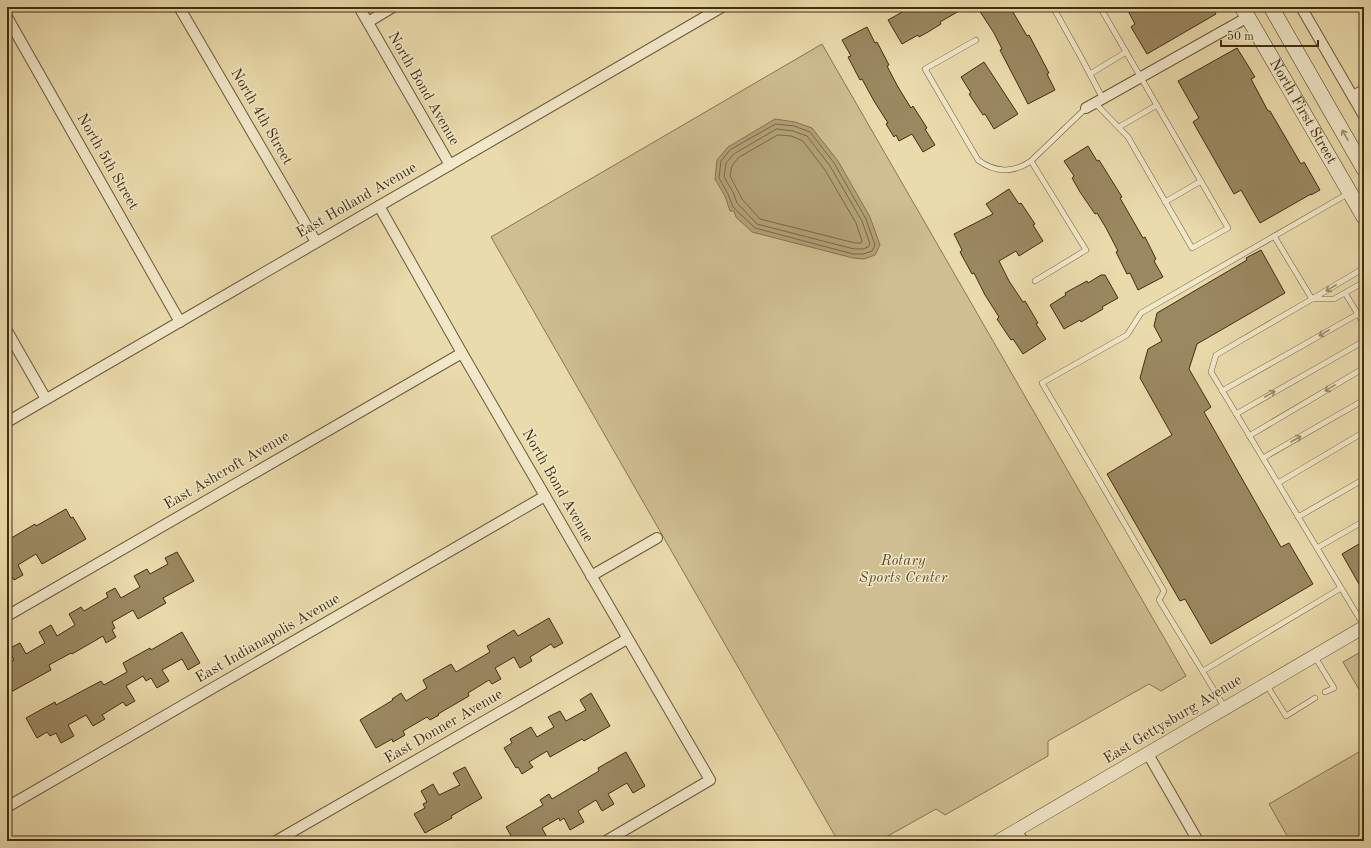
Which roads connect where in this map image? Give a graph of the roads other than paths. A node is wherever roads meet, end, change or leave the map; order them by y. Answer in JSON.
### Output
{"nodes":[{"id":1,"x":179,"y":7,"type":"edge"},
{"id":2,"x":359,"y":7,"type":"edge"},
{"id":3,"x":393,"y":7,"type":"edge"},
{"id":4,"x":722,"y":7,"type":"edge"},
{"id":5,"x":1053,"y":7,"type":"edge"},
{"id":6,"x":1100,"y":7,"type":"edge"},
{"id":7,"x":1271,"y":7,"type":"edge"},
{"id":8,"x":1301,"y":7,"type":"edge"},
{"id":9,"x":1245,"y":12,"type":"edge"},
{"id":10,"x":7,"y":17,"type":"edge"},
{"id":11,"x":368,"y":22,"type":"junction"},
{"id":12,"x":976,"y":40,"type":"dead end"},
{"id":13,"x":1126,"y":52,"type":"junction"},
{"id":14,"x":1090,"y":74,"type":"junction"},
{"id":15,"x":1141,"y":77,"type":"junction"},
{"id":16,"x":1364,"y":90,"type":"edge"},
{"id":17,"x":1353,"y":96,"type":"junction"},
{"id":18,"x":1099,"y":101,"type":"junction"},
{"id":19,"x":1157,"y":105,"type":"junction"},
{"id":20,"x":1086,"y":108,"type":"joint"},
{"id":21,"x":1364,"y":116,"type":"edge"},
{"id":22,"x":1119,"y":128,"type":"junction"},
{"id":23,"x":1031,"y":161,"type":"junction"},
{"id":24,"x":450,"y":165,"type":"junction"},
{"id":25,"x":1364,"y":169,"type":"edge"},
{"id":26,"x":1201,"y":181,"type":"junction"},
{"id":27,"x":1350,"y":193,"type":"junction"},
{"id":28,"x":1165,"y":202,"type":"junction"},
{"id":29,"x":379,"y":206,"type":"junction"},
{"id":30,"x":1364,"y":217,"type":"edge"},
{"id":31,"x":1274,"y":236,"type":"junction"},
{"id":32,"x":316,"y":242,"type":"junction"},
{"id":33,"x":1364,"y":268,"type":"edge"},
{"id":34,"x":1036,"y":281,"type":"dead end"},
{"id":35,"x":1364,"y":282,"type":"edge"},
{"id":36,"x":1345,"y":293,"type":"junction"},
{"id":37,"x":1312,"y":299,"type":"junction"},
{"id":38,"x":1358,"y":314,"type":"junction"},
{"id":39,"x":180,"y":322,"type":"junction"},
{"id":40,"x":1364,"y":324,"type":"edge"},
{"id":41,"x":7,"y":331,"type":"edge"},
{"id":42,"x":1364,"y":341,"type":"edge"},
{"id":43,"x":462,"y":353,"type":"junction"},
{"id":44,"x":1364,"y":368,"type":"edge"},
{"id":45,"x":1222,"y":391,"type":"junction"},
{"id":46,"x":46,"y":399,"type":"junction"},
{"id":47,"x":1364,"y":400,"type":"edge"},
{"id":48,"x":1236,"y":414,"type":"junction"},
{"id":49,"x":7,"y":422,"type":"edge"},
{"id":50,"x":1364,"y":432,"type":"edge"},
{"id":51,"x":1249,"y":436,"type":"junction"},
{"id":52,"x":1263,"y":458,"type":"junction"},
{"id":53,"x":1364,"y":479,"type":"edge"},
{"id":54,"x":1278,"y":483,"type":"junction"},
{"id":55,"x":545,"y":496,"type":"junction"},
{"id":56,"x":1298,"y":517,"type":"junction"},
{"id":57,"x":1364,"y":521,"type":"edge"},
{"id":58,"x":657,"y":538,"type":"dead end"},
{"id":59,"x":1317,"y":548,"type":"junction"},
{"id":60,"x":591,"y":576,"type":"junction"},
{"id":61,"x":1341,"y":588,"type":"junction"},
{"id":62,"x":7,"y":616,"type":"edge"},
{"id":63,"x":1364,"y":626,"type":"edge"},
{"id":64,"x":627,"y":639,"type":"junction"},
{"id":65,"x":1314,"y":656,"type":"junction"},
{"id":66,"x":1203,"y":670,"type":"junction"},
{"id":67,"x":1266,"y":684,"type":"junction"},
{"id":68,"x":1325,"y":692,"type":"dead end"},
{"id":69,"x":1315,"y":698,"type":"dead end"},
{"id":70,"x":1225,"y":708,"type":"junction"},
{"id":71,"x":1148,"y":754,"type":"junction"},
{"id":72,"x":7,"y":807,"type":"edge"},
{"id":73,"x":1019,"y":836,"type":"edge"},
{"id":74,"x":276,"y":841,"type":"edge"},
{"id":75,"x":606,"y":841,"type":"edge"},
{"id":76,"x":998,"y":841,"type":"edge"},
{"id":77,"x":1198,"y":841,"type":"edge"}],
"edges":[{"from":1,"to":32,"type":"street","name":"North 4th Street"},
{"from":2,"to":11,"type":"street","name":"North Bond Avenue"},
{"from":3,"to":11,"type":"street"},
{"from":4,"to":24,"type":"street","name":"East Holland Avenue"},
{"from":5,"to":14,"type":"lane"},
{"from":6,"to":13,"type":"lane"},
{"from":25,"to":7,"type":"main road","name":"North First Street","one_way":true},
{"from":8,"to":17,"type":"street"},
{"from":9,"to":15,"type":"street"},
{"from":9,"to":27,"type":"main road","name":"North First Street"},
{"from":10,"to":39,"type":"street","name":"North 5th Street"},
{"from":11,"to":24,"type":"street","name":"North Bond Avenue"},
{"from":12,"to":23,"type":"lane"},
{"from":13,"to":14,"type":"lane"},
{"from":13,"to":15,"type":"lane"},
{"from":14,"to":18,"type":"lane"},
{"from":15,"to":18,"type":"street"},
{"from":15,"to":19,"type":"lane"},
{"from":16,"to":17,"type":"street"},
{"from":17,"to":21,"type":"street"},
{"from":18,"to":20,"type":"street"},
{"from":18,"to":22,"type":"lane"},
{"from":19,"to":22,"type":"lane"},
{"from":19,"to":26,"type":"lane"},
{"from":20,"to":23,"type":"lane"},
{"from":22,"to":28,"type":"lane"},
{"from":23,"to":34,"type":"lane"},
{"from":24,"to":29,"type":"street","name":"East Holland Avenue"},
{"from":26,"to":28,"type":"lane"},
{"from":26,"to":28,"type":"lane"},
{"from":27,"to":30,"type":"main road","name":"North First Street"},
{"from":27,"to":31,"type":"lane"},
{"from":29,"to":32,"type":"street","name":"East Holland Avenue"},
{"from":29,"to":43,"type":"street","name":"North Bond Avenue"},
{"from":31,"to":37,"type":"lane"},
{"from":31,"to":66,"type":"lane"},
{"from":32,"to":39,"type":"street","name":"East Holland Avenue"},
{"from":33,"to":37,"type":"lane","one_way":true},
{"from":35,"to":36,"type":"lane"},
{"from":36,"to":37,"type":"lane"},
{"from":36,"to":38,"type":"lane"},
{"from":37,"to":45,"type":"lane"},
{"from":38,"to":40,"type":"lane"},
{"from":38,"to":45,"type":"lane","one_way":true},
{"from":39,"to":46,"type":"street","name":"East Holland Avenue"},
{"from":41,"to":46,"type":"street"},
{"from":48,"to":42,"type":"lane","one_way":true},
{"from":43,"to":55,"type":"street","name":"North Bond Avenue"},
{"from":43,"to":62,"type":"street","name":"East Ashcroft Avenue"},
{"from":44,"to":51,"type":"lane","one_way":true},
{"from":45,"to":48,"type":"lane"},
{"from":46,"to":49,"type":"street","name":"East Holland Avenue"},
{"from":52,"to":47,"type":"lane","one_way":true},
{"from":48,"to":51,"type":"lane"},
{"from":50,"to":54,"type":"lane"},
{"from":51,"to":52,"type":"lane"},
{"from":52,"to":54,"type":"lane"},
{"from":53,"to":56,"type":"lane"},
{"from":54,"to":56,"type":"lane"},
{"from":55,"to":60,"type":"street","name":"North Bond Avenue"},
{"from":55,"to":72,"type":"street","name":"East Indianapolis Avenue"},
{"from":56,"to":59,"type":"lane"},
{"from":57,"to":59,"type":"lane"},
{"from":58,"to":60,"type":"street"},
{"from":59,"to":61,"type":"lane"},
{"from":60,"to":64,"type":"street","name":"North Bond Avenue"},
{"from":61,"to":63,"type":"lane"},
{"from":61,"to":66,"type":"lane"},
{"from":63,"to":65,"type":"street","name":"East Gettysburg Avenue"},
{"from":64,"to":74,"type":"street","name":"East Donner Avenue"},
{"from":64,"to":75,"type":"street","name":"North Bond Avenue"},
{"from":65,"to":67,"type":"street","name":"East Gettysburg Avenue"},
{"from":65,"to":68,"type":"lane"},
{"from":66,"to":70,"type":"lane"},
{"from":67,"to":69,"type":"lane"},
{"from":67,"to":70,"type":"street","name":"East Gettysburg Avenue"},
{"from":70,"to":71,"type":"street","name":"East Gettysburg Avenue"},
{"from":71,"to":73,"type":"street","name":"East Gettysburg Avenue"},
{"from":71,"to":77,"type":"street"},
{"from":73,"to":76,"type":"street","name":"East Gettysburg Avenue"}]}
